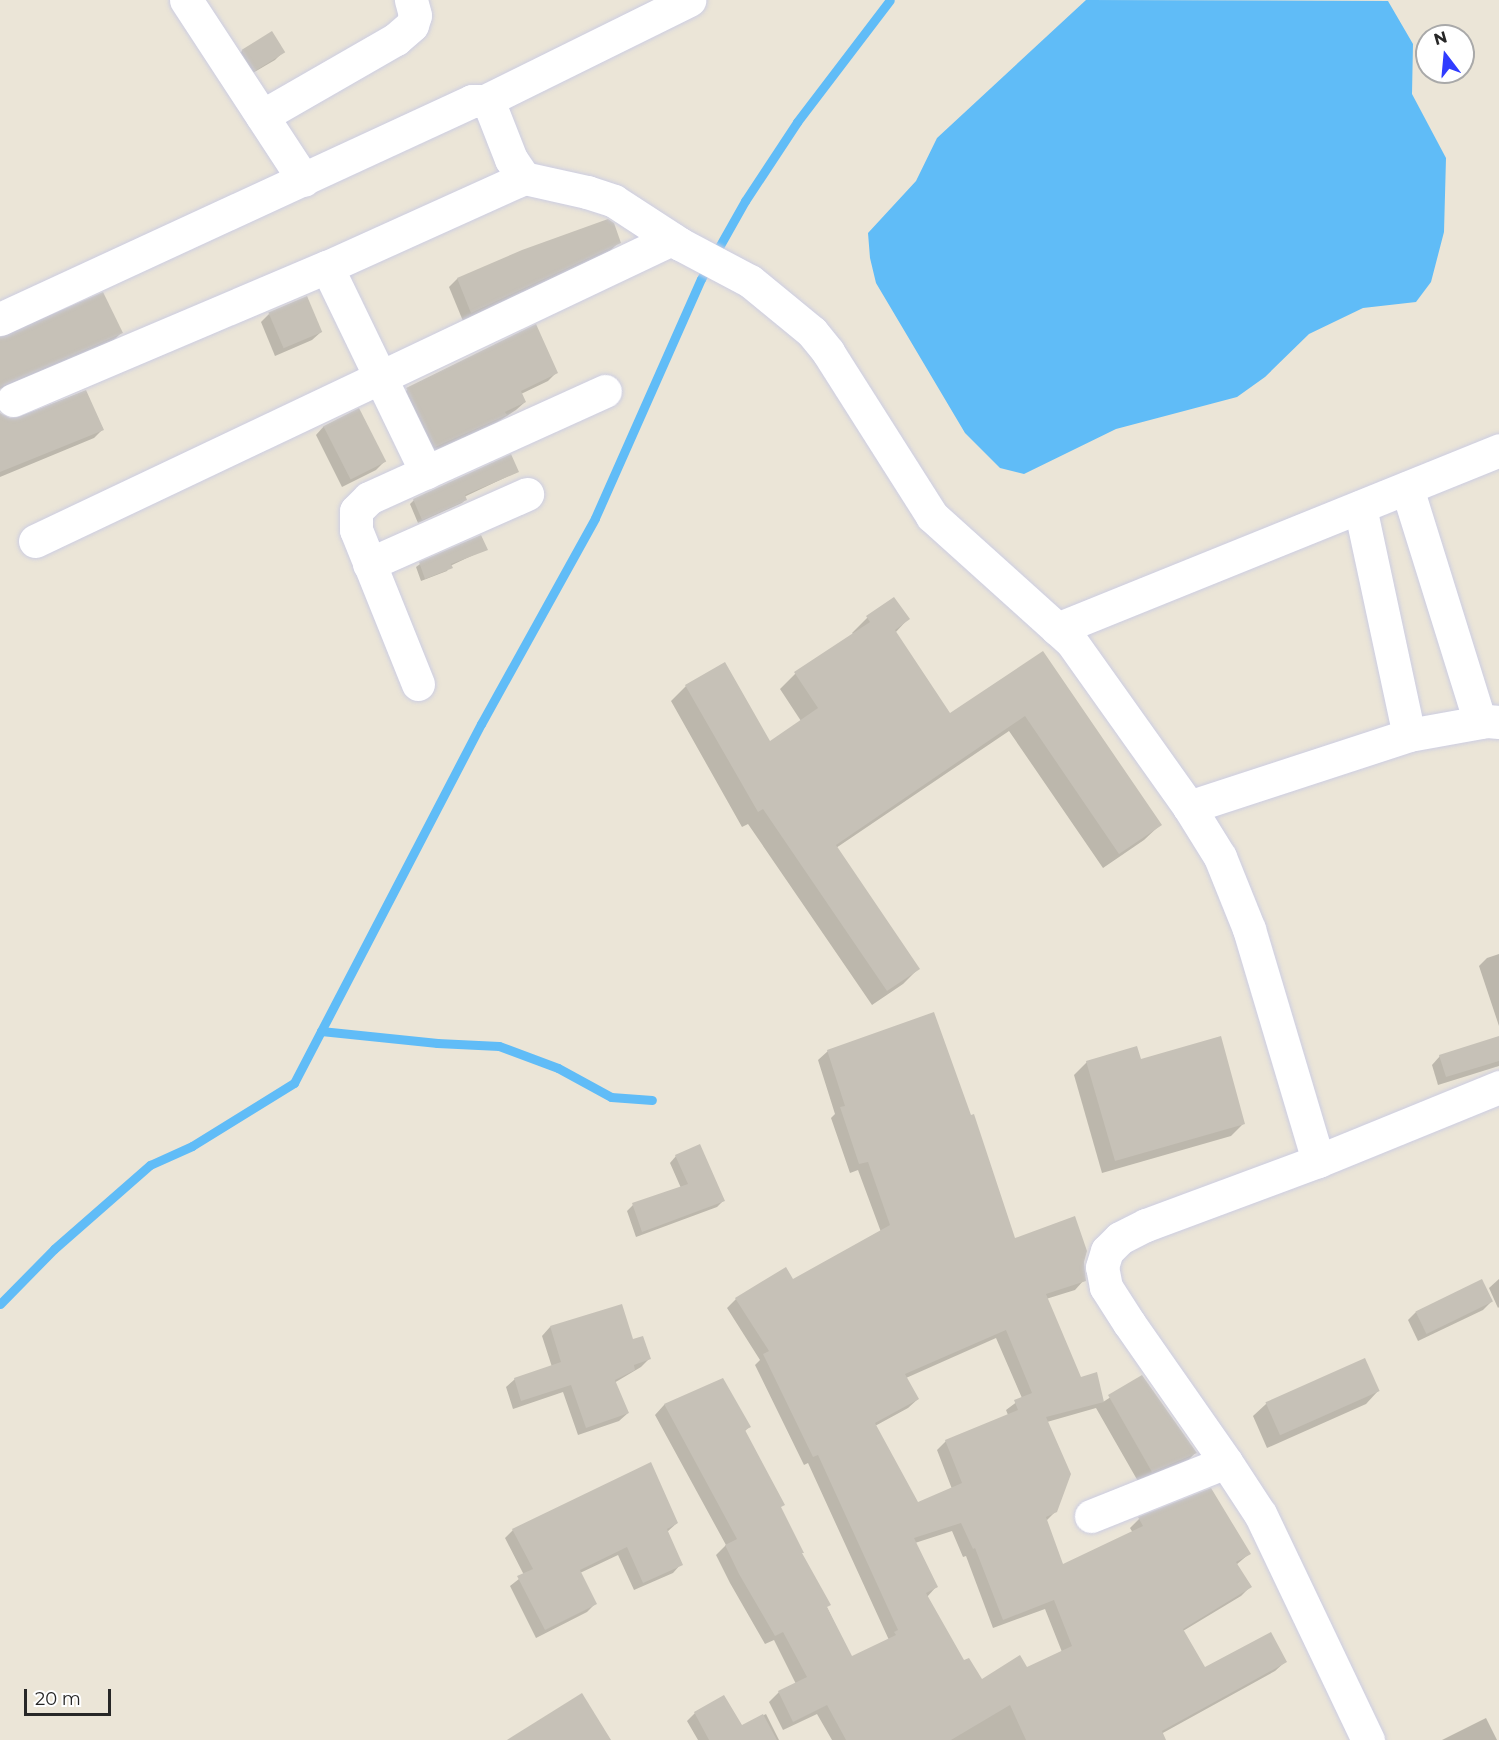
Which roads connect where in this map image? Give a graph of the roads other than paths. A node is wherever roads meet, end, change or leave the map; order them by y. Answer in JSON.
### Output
{"nodes":[{"id":1,"x":186,"y":0,"type":"edge"},
{"id":2,"x":411,"y":0,"type":"edge"},
{"id":3,"x":689,"y":0,"type":"edge"},
{"id":4,"x":485,"y":101,"type":"junction"},
{"id":5,"x":262,"y":116,"type":"junction"},
{"id":6,"x":524,"y":178,"type":"junction"},
{"id":7,"x":304,"y":180,"type":"junction"},
{"id":8,"x":676,"y":241,"type":"junction"},
{"id":9,"x":327,"y":267,"type":"junction"},
{"id":10,"x":0,"y":319,"type":"edge"},
{"id":11,"x":379,"y":378,"type":"junction"},
{"id":12,"x":604,"y":391,"type":"dead end"},
{"id":13,"x":13,"y":400,"type":"dead end"},
{"id":14,"x":1499,"y":450,"type":"edge"},
{"id":15,"x":426,"y":472,"type":"junction"},
{"id":16,"x":1407,"y":488,"type":"junction"},
{"id":17,"x":527,"y":494,"type":"dead end"},
{"id":18,"x":1360,"y":507,"type":"junction"},
{"id":19,"x":35,"y":541,"type":"dead end"},
{"id":20,"x":369,"y":564,"type":"junction"},
{"id":21,"x":1057,"y":629,"type":"junction"},
{"id":22,"x":418,"y":684,"type":"dead end"},
{"id":23,"x":1489,"y":722,"type":"edge"},
{"id":24,"x":1409,"y":735,"type":"junction"},
{"id":25,"x":1189,"y":807,"type":"junction"},
{"id":26,"x":1499,"y":1087,"type":"edge"},
{"id":27,"x":1318,"y":1161,"type":"junction"},
{"id":28,"x":1226,"y":1462,"type":"junction"},
{"id":29,"x":1091,"y":1516,"type":"dead end"},
{"id":30,"x":1368,"y":1740,"type":"edge"}],
"edges":[{"from":1,"to":5,"type":"street"},
{"from":2,"to":5,"type":"street"},
{"from":3,"to":4,"type":"street"},
{"from":4,"to":6,"type":"street"},
{"from":4,"to":7,"type":"street"},
{"from":5,"to":7,"type":"street"},
{"from":6,"to":8,"type":"street"},
{"from":6,"to":9,"type":"street"},
{"from":7,"to":10,"type":"street"},
{"from":8,"to":11,"type":"street"},
{"from":8,"to":21,"type":"street"},
{"from":9,"to":11,"type":"street"},
{"from":9,"to":13,"type":"street"},
{"from":11,"to":15,"type":"street"},
{"from":11,"to":19,"type":"street"},
{"from":12,"to":15,"type":"street"},
{"from":14,"to":16,"type":"street"},
{"from":15,"to":20,"type":"street"},
{"from":16,"to":18,"type":"street"},
{"from":16,"to":23,"type":"street"},
{"from":17,"to":20,"type":"street"},
{"from":18,"to":21,"type":"street"},
{"from":18,"to":24,"type":"street"},
{"from":20,"to":22,"type":"street"},
{"from":21,"to":25,"type":"street"},
{"from":23,"to":24,"type":"street"},
{"from":24,"to":25,"type":"street"},
{"from":25,"to":27,"type":"street"},
{"from":26,"to":27,"type":"street"},
{"from":27,"to":28,"type":"street"},
{"from":28,"to":29,"type":"street"},
{"from":28,"to":30,"type":"street"}]}
